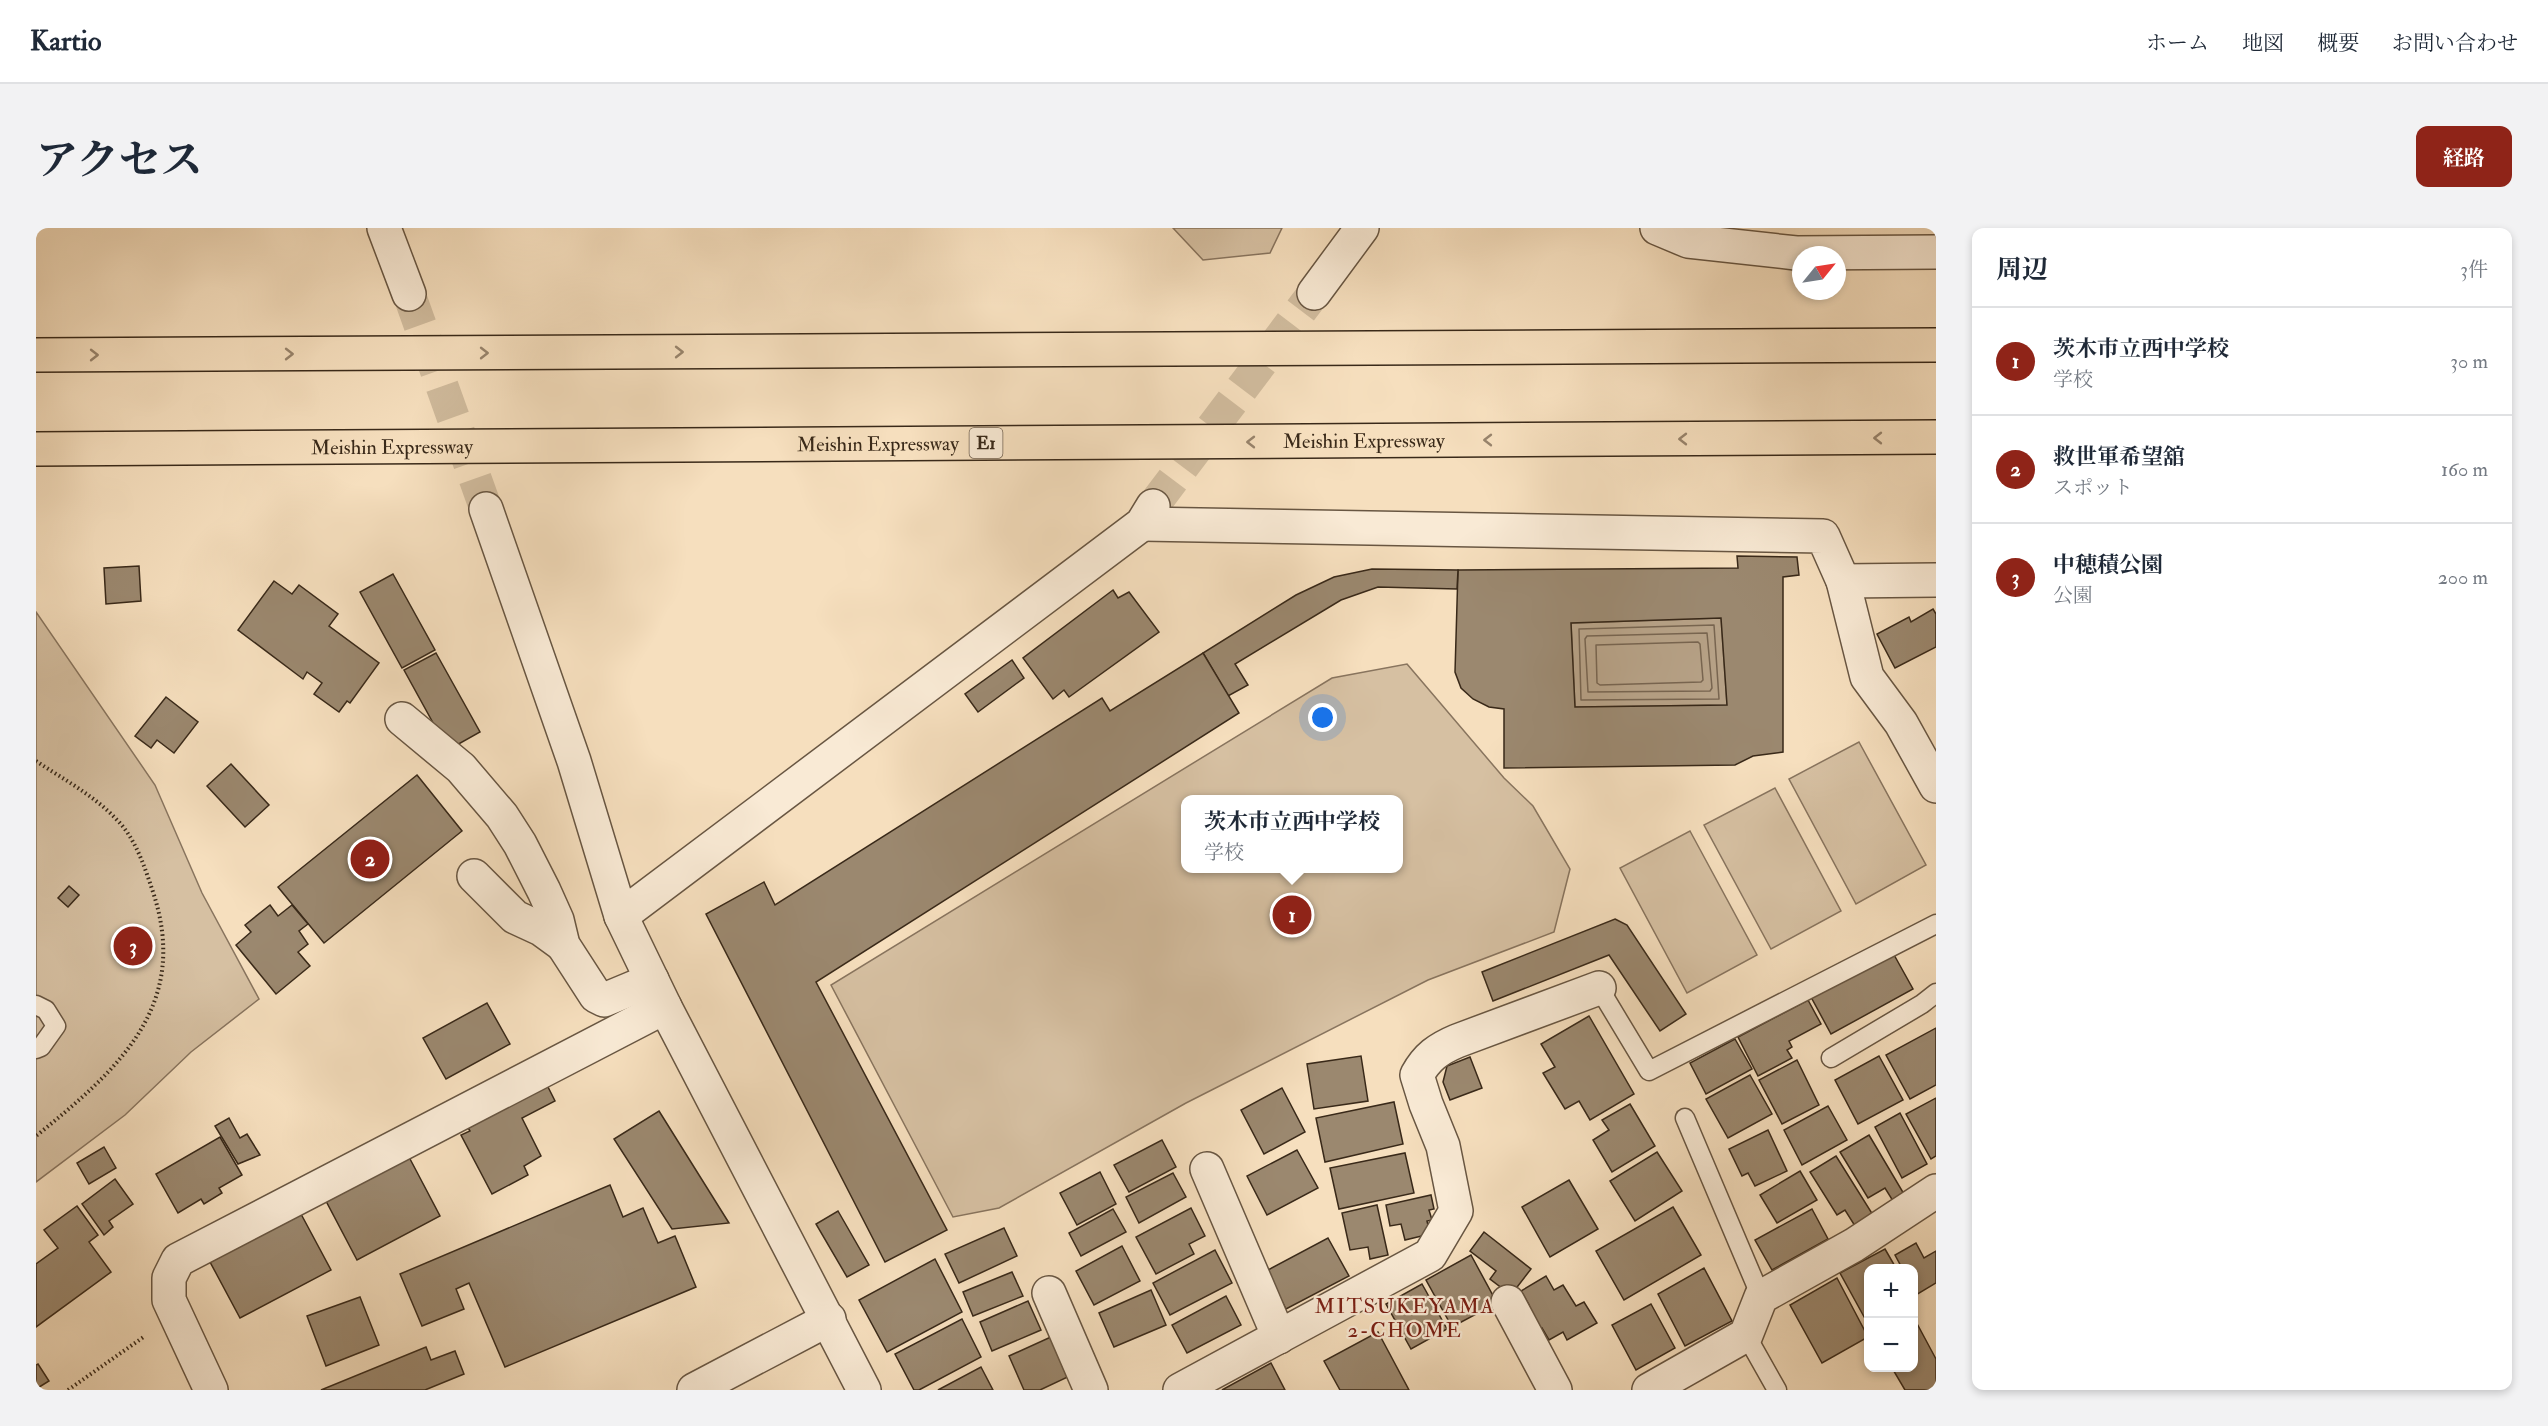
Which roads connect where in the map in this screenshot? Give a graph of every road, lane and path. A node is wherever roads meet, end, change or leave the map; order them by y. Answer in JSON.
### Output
{"nodes":[{"id":1,"x":384,"y":228,"type":"edge"},
{"id":2,"x":1362,"y":228,"type":"edge"},
{"id":3,"x":1657,"y":228,"type":"edge"},
{"id":4,"x":1936,"y":252,"type":"edge"},
{"id":5,"x":1314,"y":293,"type":"tunnel mouth"},
{"id":6,"x":409,"y":294,"type":"tunnel mouth"},
{"id":7,"x":1936,"y":345,"type":"edge"},
{"id":8,"x":36,"y":355,"type":"edge"},
{"id":9,"x":1936,"y":437,"type":"edge"},
{"id":10,"x":36,"y":449,"type":"edge"},
{"id":11,"x":486,"y":509,"type":"tunnel mouth"},
{"id":12,"x":1936,"y":580,"type":"edge"},
{"id":13,"x":1843,"y":581,"type":"junction"},
{"id":14,"x":402,"y":719,"type":"dead end"},
{"id":15,"x":36,"y":761,"type":"edge"},
{"id":16,"x":1936,"y":786,"type":"edge"},
{"id":17,"x":474,"y":876,"type":"dead end"},
{"id":18,"x":621,"y":916,"type":"junction"},
{"id":19,"x":1936,"y":924,"type":"edge"},
{"id":20,"x":563,"y":945,"type":"junction"},
{"id":21,"x":1599,"y":988,"type":"joint"},
{"id":22,"x":1936,"y":993,"type":"edge"},
{"id":23,"x":658,"y":994,"type":"junction"},
{"id":24,"x":36,"y":1005,"type":"edge"},
{"id":25,"x":36,"y":1049,"type":"edge"},
{"id":26,"x":1831,"y":1058,"type":"dead end"},
{"id":27,"x":1685,"y":1118,"type":"dead end"},
{"id":28,"x":36,"y":1136,"type":"edge"},
{"id":29,"x":1207,"y":1169,"type":"dead end"},
{"id":30,"x":1936,"y":1191,"type":"edge"},
{"id":31,"x":1050,"y":1293,"type":"dead end"},
{"id":32,"x":1761,"y":1297,"type":"junction"},
{"id":33,"x":1508,"y":1302,"type":"dead end"},
{"id":34,"x":175,"y":1314,"type":"junction"},
{"id":35,"x":829,"y":1319,"type":"junction"},
{"id":36,"x":1746,"y":1335,"type":"junction"},
{"id":37,"x":1279,"y":1337,"type":"junction"},
{"id":38,"x":68,"y":1390,"type":"edge"},
{"id":39,"x":211,"y":1390,"type":"edge"},
{"id":40,"x":694,"y":1390,"type":"edge"},
{"id":41,"x":864,"y":1390,"type":"edge"},
{"id":42,"x":1090,"y":1390,"type":"edge"},
{"id":43,"x":1180,"y":1390,"type":"edge"},
{"id":44,"x":1555,"y":1390,"type":"edge"},
{"id":45,"x":1649,"y":1390,"type":"edge"},
{"id":46,"x":1777,"y":1390,"type":"edge"}],
"edges":[{"from":1,"to":6,"type":"street"},
{"from":2,"to":5,"type":"street"},
{"from":3,"to":4,"type":"street"},
{"from":8,"to":7,"type":"highway","one_way":true},
{"from":9,"to":10,"type":"highway","name":"Meishin Expressway","number":"E1","one_way":true},
{"from":11,"to":18,"type":"street"},
{"from":12,"to":13,"type":"street"},
{"from":13,"to":16,"type":"street"},
{"from":13,"to":18,"type":"street"},
{"from":14,"to":20,"type":"street"},
{"from":15,"to":28,"type":"path"},
{"from":17,"to":20,"type":"street"},
{"from":18,"to":23,"type":"street"},
{"from":19,"to":21,"type":"lane"},
{"from":20,"to":23,"type":"street"},
{"from":21,"to":37,"type":"street"},
{"from":22,"to":26,"type":"lane"},
{"from":23,"to":34,"type":"street"},
{"from":23,"to":35,"type":"street"},
{"from":24,"to":25,"type":"lane"},
{"from":27,"to":32,"type":"lane"},
{"from":29,"to":37,"type":"street"},
{"from":30,"to":32,"type":"street"},
{"from":31,"to":42,"type":"street"},
{"from":32,"to":36,"type":"street"},
{"from":33,"to":44,"type":"street"},
{"from":34,"to":38,"type":"path"},
{"from":34,"to":39,"type":"street"},
{"from":35,"to":40,"type":"street"},
{"from":35,"to":41,"type":"street"},
{"from":36,"to":45,"type":"street"},
{"from":36,"to":46,"type":"lane"},
{"from":37,"to":43,"type":"street"}]}
